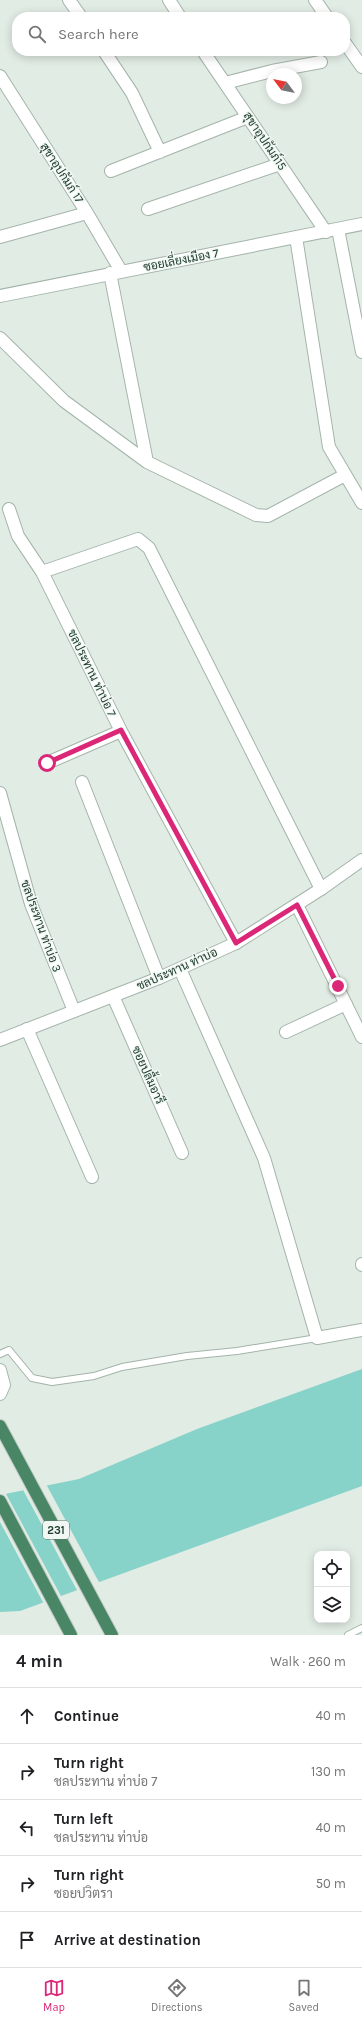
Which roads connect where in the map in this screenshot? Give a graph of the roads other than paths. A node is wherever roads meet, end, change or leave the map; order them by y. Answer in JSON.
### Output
{"nodes":[{"id":1,"x":70,"y":0,"type":"edge"},
{"id":2,"x":168,"y":0,"type":"edge"},
{"id":3,"x":315,"y":0,"type":"edge"},
{"id":4,"x":78,"y":12,"type":"edge"},
{"id":5,"x":176,"y":12,"type":"edge"},
{"id":6,"x":323,"y":12,"type":"edge"},
{"id":7,"x":350,"y":50,"type":"edge"},
{"id":8,"x":107,"y":56,"type":"edge"},
{"id":9,"x":207,"y":56,"type":"edge"},
{"id":10,"x":321,"y":62,"type":"dead end"},
{"id":11,"x":362,"y":67,"type":"edge"},
{"id":12,"x":0,"y":76,"type":"edge"},
{"id":13,"x":225,"y":82,"type":"junction"},
{"id":14,"x":248,"y":116,"type":"junction"},
{"id":15,"x":160,"y":152,"type":"junction"},
{"id":16,"x":280,"y":164,"type":"junction"},
{"id":17,"x":111,"y":171,"type":"dead end"},
{"id":18,"x":148,"y":209,"type":"dead end"},
{"id":19,"x":87,"y":213,"type":"junction"},
{"id":20,"x":362,"y":224,"type":"edge"},
{"id":21,"x":332,"y":230,"type":"junction"},
{"id":22,"x":0,"y":237,"type":"edge"},
{"id":23,"x":296,"y":237,"type":"junction"},
{"id":24,"x":116,"y":272,"type":"junction"},
{"id":25,"x":348,"y":284,"type":"junction"},
{"id":26,"x":0,"y":296,"type":"edge"},
{"id":27,"x":362,"y":306,"type":"edge"},
{"id":28,"x":0,"y":338,"type":"edge"},
{"id":29,"x":362,"y":352,"type":"edge"},
{"id":30,"x":147,"y":462,"type":"junction"},
{"id":31,"x":346,"y":475,"type":"junction"},
{"id":32,"x":362,"y":503,"type":"edge"},
{"id":33,"x":8,"y":509,"type":"dead end"},
{"id":34,"x":42,"y":572,"type":"junction"},
{"id":35,"x":121,"y":730,"type":"junction"},
{"id":36,"x":47,"y":763,"type":"dead end"},
{"id":37,"x":82,"y":782,"type":"dead end"},
{"id":38,"x":0,"y":793,"type":"edge"},
{"id":39,"x":362,"y":860,"type":"edge"},
{"id":40,"x":321,"y":889,"type":"junction"},
{"id":41,"x":297,"y":905,"type":"junction"},
{"id":42,"x":236,"y":943,"type":"junction"},
{"id":43,"x":180,"y":970,"type":"junction"},
{"id":44,"x":159,"y":978,"type":"junction"},
{"id":45,"x":113,"y":996,"type":"junction"},
{"id":46,"x":346,"y":1004,"type":"junction"},
{"id":47,"x":74,"y":1011,"type":"junction"},
{"id":48,"x":27,"y":1029,"type":"junction"},
{"id":49,"x":286,"y":1032,"type":"dead end"},
{"id":50,"x":362,"y":1037,"type":"edge"},
{"id":51,"x":0,"y":1040,"type":"edge"},
{"id":52,"x":182,"y":1153,"type":"dead end"},
{"id":53,"x":92,"y":1177,"type":"dead end"},
{"id":54,"x":362,"y":1330,"type":"edge"},
{"id":55,"x":317,"y":1338,"type":"junction"},
{"id":56,"x":0,"y":1354,"type":"edge"},
{"id":57,"x":0,"y":1370,"type":"edge"},
{"id":58,"x":0,"y":1394,"type":"edge"},
{"id":59,"x":0,"y":1426,"type":"edge"},
{"id":60,"x":0,"y":1501,"type":"edge"},
{"id":61,"x":362,"y":1628,"type":"edge"},
{"id":62,"x":71,"y":1635,"type":"edge"},
{"id":63,"x":112,"y":1635,"type":"edge"},
{"id":64,"x":348,"y":1635,"type":"edge"}],
"edges":[{"from":1,"to":4,"type":"street"},
{"from":2,"to":5,"type":"street"},
{"from":3,"to":6,"type":"street"},
{"from":7,"to":11,"type":"street"},
{"from":8,"to":15,"type":"street"},
{"from":9,"to":13,"type":"street","name":"สุขาอุปกัมภ์15"},
{"from":10,"to":13,"type":"street"},
{"from":12,"to":19,"type":"street","name":"สุขาอุปกัมภ์ 17"},
{"from":13,"to":14,"type":"street","name":"สุขาอุปกัมภ์15"},
{"from":14,"to":15,"type":"street"},
{"from":14,"to":16,"type":"street","name":"สุขาอุปกัมภ์15"},
{"from":15,"to":17,"type":"street"},
{"from":16,"to":18,"type":"street"},
{"from":16,"to":21,"type":"street","name":"สุขาอุปกัมภ์15"},
{"from":19,"to":22,"type":"street"},
{"from":19,"to":24,"type":"street","name":"สุขาอุปกัมภ์ 17"},
{"from":20,"to":21,"type":"street","name":"ซอยเลี่ยงเมือง 7"},
{"from":21,"to":23,"type":"street","name":"ซอยเลี่ยงเมือง 7"},
{"from":21,"to":25,"type":"street"},
{"from":23,"to":24,"type":"street","name":"ซอยเลี่ยงเมือง 7"},
{"from":23,"to":31,"type":"street"},
{"from":24,"to":26,"type":"street","name":"ซอยเลี่ยงเมือง 7"},
{"from":24,"to":30,"type":"street","name":"สุขาอุปกัมภ์ 17"},
{"from":25,"to":27,"type":"street"},
{"from":25,"to":29,"type":"street"},
{"from":28,"to":30,"type":"street"},
{"from":30,"to":31,"type":"street"},
{"from":31,"to":32,"type":"street"},
{"from":33,"to":34,"type":"street","name":"ชลประทาน ท่าบ่อ 7"},
{"from":34,"to":35,"type":"street","name":"ชลประทาน ท่าบ่อ 7"},
{"from":34,"to":40,"type":"street"},
{"from":35,"to":36,"type":"street"},
{"from":35,"to":42,"type":"street","name":"ชลประทาน ท่าบ่อ 7"},
{"from":37,"to":44,"type":"street"},
{"from":38,"to":47,"type":"street","name":"ชลประทาน ท่าบ่อ 3"},
{"from":39,"to":40,"type":"street","name":"ชลประทาน ท่าบ่อ"},
{"from":40,"to":41,"type":"street","name":"ชลประทาน ท่าบ่อ"},
{"from":41,"to":42,"type":"street","name":"ชลประทาน ท่าบ่อ"},
{"from":41,"to":46,"type":"street"},
{"from":42,"to":43,"type":"street","name":"ชลประทาน ท่าบ่อ"},
{"from":43,"to":44,"type":"street","name":"ชลประทาน ท่าบ่อ"},
{"from":43,"to":55,"type":"street"},
{"from":44,"to":45,"type":"street","name":"ชลประทาน ท่าบ่อ"},
{"from":45,"to":47,"type":"street","name":"ชลประทาน ท่าบ่อ"},
{"from":45,"to":52,"type":"street","name":"ซอยปลื้มอารี"},
{"from":46,"to":49,"type":"street"},
{"from":46,"to":50,"type":"street"},
{"from":47,"to":48,"type":"street","name":"ชลประทาน ท่าบ่อ"},
{"from":48,"to":51,"type":"street","name":"ชลประทาน ท่าบ่อ"},
{"from":48,"to":53,"type":"street"},
{"from":54,"to":55,"type":"street"},
{"from":55,"to":56,"type":"lane"},
{"from":57,"to":58,"type":"street"},
{"from":59,"to":63,"type":"highway","number":"231"},
{"from":60,"to":62,"type":"highway"},
{"from":61,"to":64,"type":"lane"}]}
